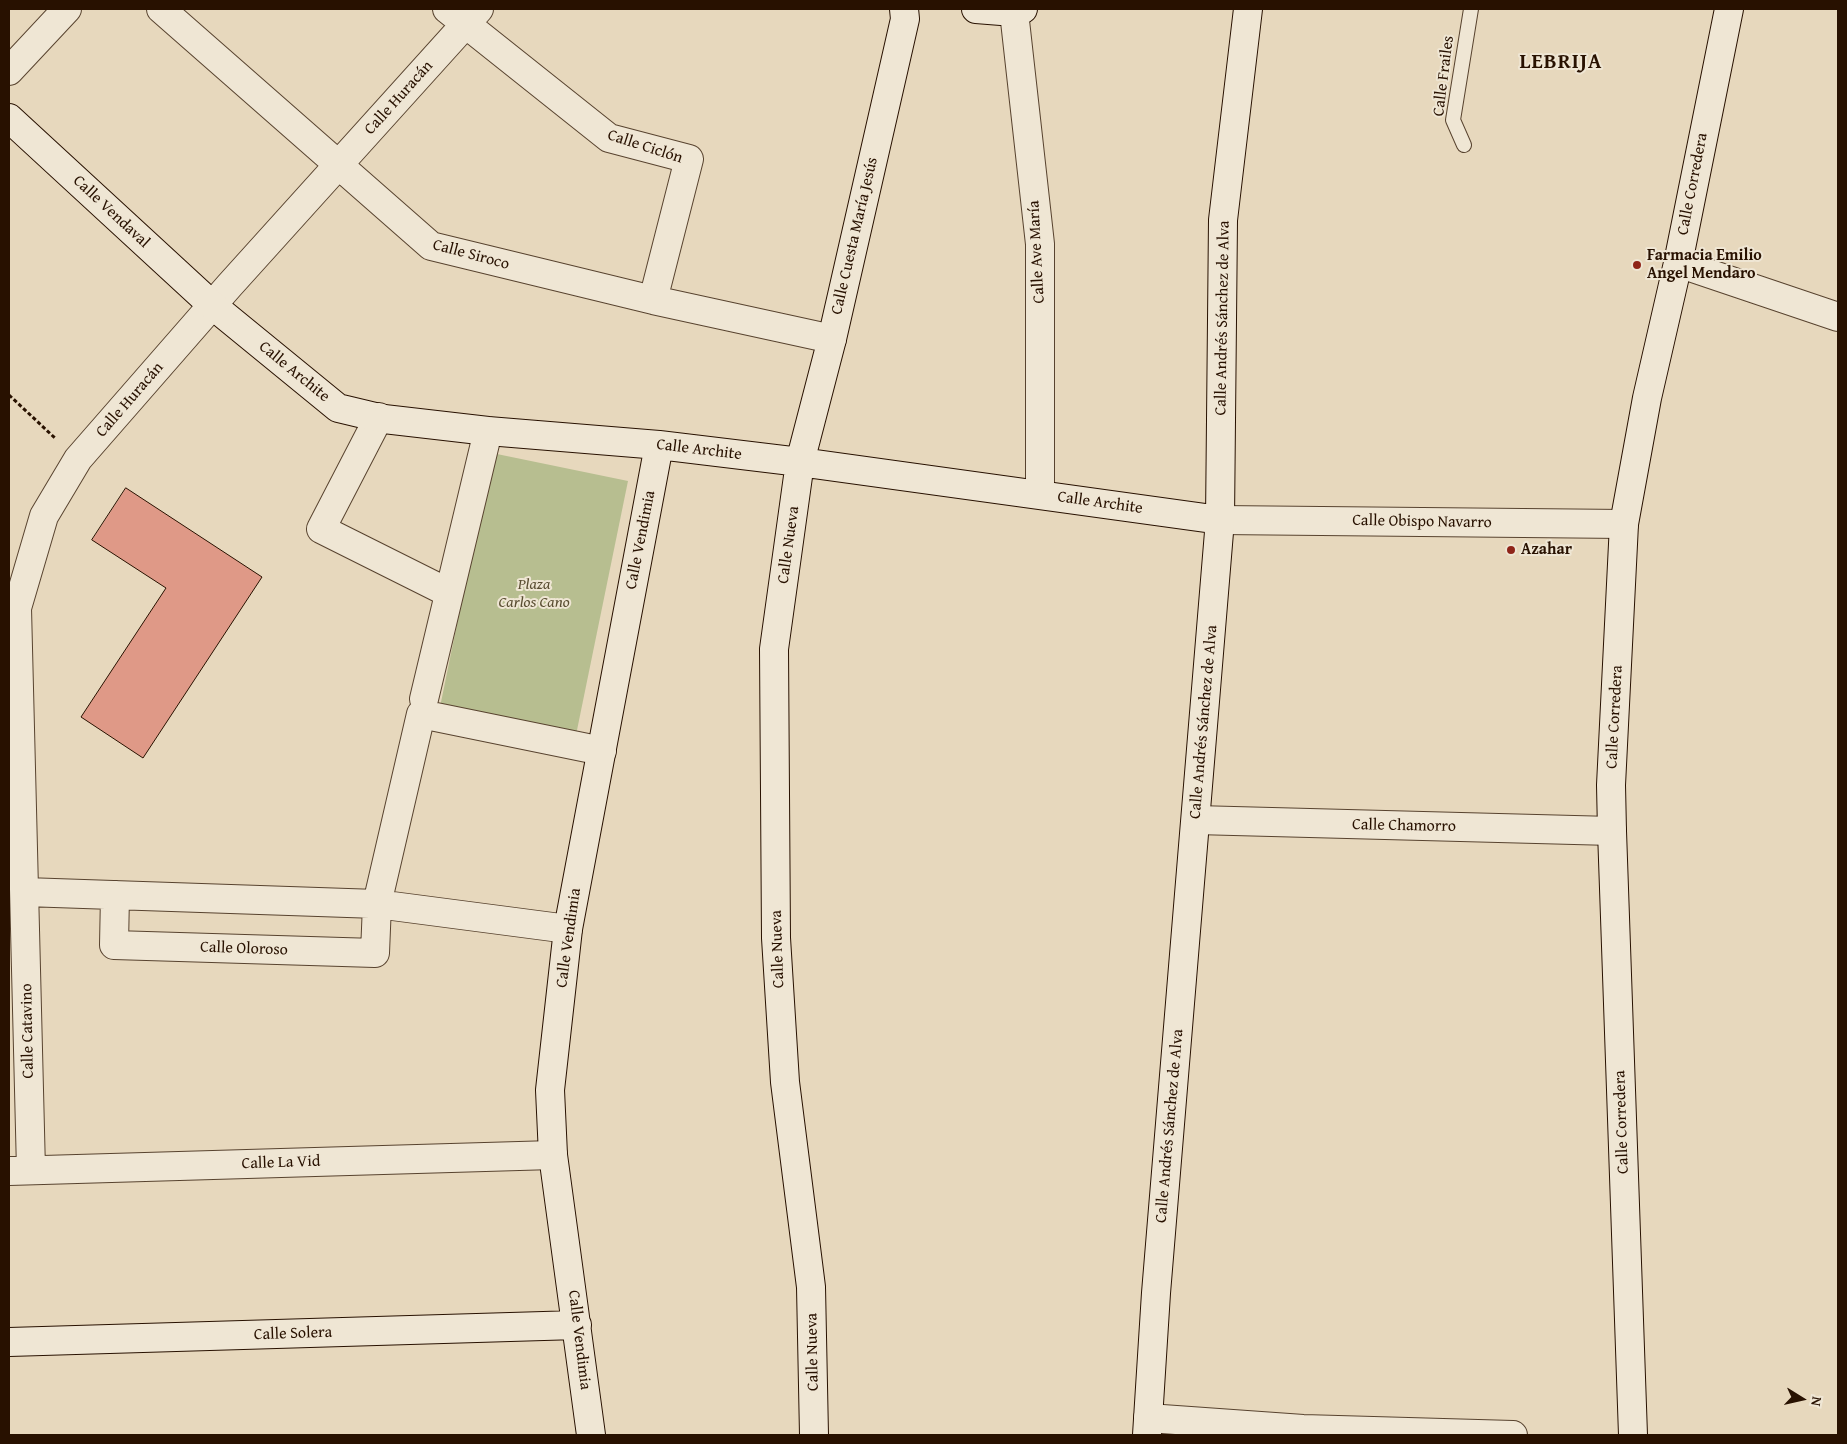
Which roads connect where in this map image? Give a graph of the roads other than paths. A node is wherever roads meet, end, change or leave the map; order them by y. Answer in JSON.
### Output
{"nodes":[{"id":1,"x":67,"y":9,"type":"edge"},
{"id":2,"x":161,"y":9,"type":"edge"},
{"id":3,"x":904,"y":9,"type":"edge"},
{"id":4,"x":976,"y":9,"type":"edge"},
{"id":5,"x":1248,"y":9,"type":"edge"},
{"id":6,"x":1470,"y":9,"type":"edge"},
{"id":7,"x":1729,"y":9,"type":"edge"},
{"id":8,"x":1018,"y":10,"type":"edge"},
{"id":9,"x":464,"y":14,"type":"edge"},
{"id":10,"x":9,"y":71,"type":"edge"},
{"id":11,"x":9,"y":118,"type":"edge"},
{"id":12,"x":1464,"y":145,"type":"dead end"},
{"id":13,"x":337,"y":166,"type":"junction"},
{"id":14,"x":1678,"y":263,"type":"junction"},
{"id":15,"x":653,"y":300,"type":"junction"},
{"id":16,"x":212,"y":305,"type":"junction"},
{"id":17,"x":1838,"y":317,"type":"edge"},
{"id":18,"x":832,"y":339,"type":"junction"},
{"id":19,"x":379,"y":418,"type":"junction"},
{"id":20,"x":488,"y":431,"type":"junction"},
{"id":21,"x":659,"y":445,"type":"junction"},
{"id":22,"x":800,"y":462,"type":"junction"},
{"id":23,"x":1040,"y":494,"type":"junction"},
{"id":24,"x":1220,"y":520,"type":"junction"},
{"id":25,"x":1624,"y":524,"type":"junction"},
{"id":26,"x":450,"y":593,"type":"junction"},
{"id":27,"x":422,"y":706,"type":"junction"},
{"id":28,"x":602,"y":751,"type":"junction"},
{"id":29,"x":1196,"y":820,"type":"junction"},
{"id":30,"x":1612,"y":831,"type":"junction"},
{"id":31,"x":25,"y":892,"type":"junction"},
{"id":32,"x":115,"y":895,"type":"junction"},
{"id":33,"x":377,"y":904,"type":"junction"},
{"id":34,"x":568,"y":929,"type":"junction"},
{"id":35,"x":18,"y":972,"type":"edge"},
{"id":36,"x":553,"y":1155,"type":"junction"},
{"id":37,"x":20,"y":1170,"type":"edge"},
{"id":38,"x":578,"y":1325,"type":"junction"},
{"id":39,"x":9,"y":1342,"type":"edge"},
{"id":40,"x":1147,"y":1427,"type":"edge"},
{"id":41,"x":591,"y":1435,"type":"edge"},
{"id":42,"x":814,"y":1435,"type":"edge"},
{"id":43,"x":1513,"y":1435,"type":"edge"},
{"id":44,"x":1633,"y":1435,"type":"edge"}],
"edges":[{"from":1,"to":10,"type":"street"},
{"from":2,"to":13,"type":"street","name":"Calle Siroco"},
{"from":3,"to":18,"type":"street","name":"Calle Cuesta María Jesús"},
{"from":4,"to":8,"type":"street"},
{"from":5,"to":24,"type":"street","name":"Calle Andrés Sánchez de Alva"},
{"from":6,"to":12,"type":"lane","name":"Calle Frailes"},
{"from":7,"to":14,"type":"street","name":"Calle Corredera"},
{"from":8,"to":23,"type":"street","name":"Calle Ave María"},
{"from":9,"to":13,"type":"street","name":"Calle Huracán"},
{"from":9,"to":15,"type":"street","name":"Calle Ciclón"},
{"from":11,"to":16,"type":"street","name":"Calle Vendaval"},
{"from":13,"to":15,"type":"street","name":"Calle Siroco"},
{"from":13,"to":16,"type":"street","name":"Calle Huracán"},
{"from":14,"to":17,"type":"street"},
{"from":14,"to":25,"type":"street","name":"Calle Corredera"},
{"from":15,"to":18,"type":"street","name":"Calle Siroco"},
{"from":16,"to":19,"type":"street","name":"Calle Archite"},
{"from":16,"to":31,"type":"street","name":"Calle Huracán"},
{"from":18,"to":22,"type":"street","name":"Calle Cuesta María Jesús"},
{"from":19,"to":20,"type":"street","name":"Calle Archite"},
{"from":19,"to":26,"type":"street"},
{"from":20,"to":21,"type":"street","name":"Calle Archite"},
{"from":20,"to":26,"type":"street"},
{"from":21,"to":22,"type":"street","name":"Calle Archite"},
{"from":21,"to":28,"type":"street","name":"Calle Vendimia"},
{"from":22,"to":23,"type":"street","name":"Calle Archite"},
{"from":22,"to":42,"type":"street","name":"Calle Nueva"},
{"from":23,"to":24,"type":"street","name":"Calle Archite"},
{"from":24,"to":25,"type":"street","name":"Calle Obispo Navarro"},
{"from":24,"to":29,"type":"street","name":"Calle Andrés Sánchez de Alva"},
{"from":25,"to":30,"type":"street","name":"Calle Corredera"},
{"from":26,"to":27,"type":"street"},
{"from":27,"to":28,"type":"street"},
{"from":27,"to":33,"type":"street"},
{"from":28,"to":34,"type":"street","name":"Calle Vendimia"},
{"from":29,"to":30,"type":"street","name":"Calle Chamorro"},
{"from":29,"to":40,"type":"street","name":"Calle Andrés Sánchez de Alva"},
{"from":30,"to":44,"type":"street","name":"Calle Corredera"},
{"from":31,"to":32,"type":"street"},
{"from":31,"to":35,"type":"street","name":"Calle Catavino"},
{"from":32,"to":33,"type":"street"},
{"from":32,"to":33,"type":"street","name":"Calle Oloroso"},
{"from":33,"to":34,"type":"street"},
{"from":34,"to":36,"type":"street","name":"Calle Vendimia"},
{"from":35,"to":37,"type":"street","name":"Calle Catavino"},
{"from":36,"to":37,"type":"street","name":"Calle La Vid"},
{"from":36,"to":38,"type":"street","name":"Calle Vendimia"},
{"from":38,"to":39,"type":"street","name":"Calle Solera"},
{"from":38,"to":41,"type":"street","name":"Calle Vendimia"},
{"from":40,"to":43,"type":"street"}]}
